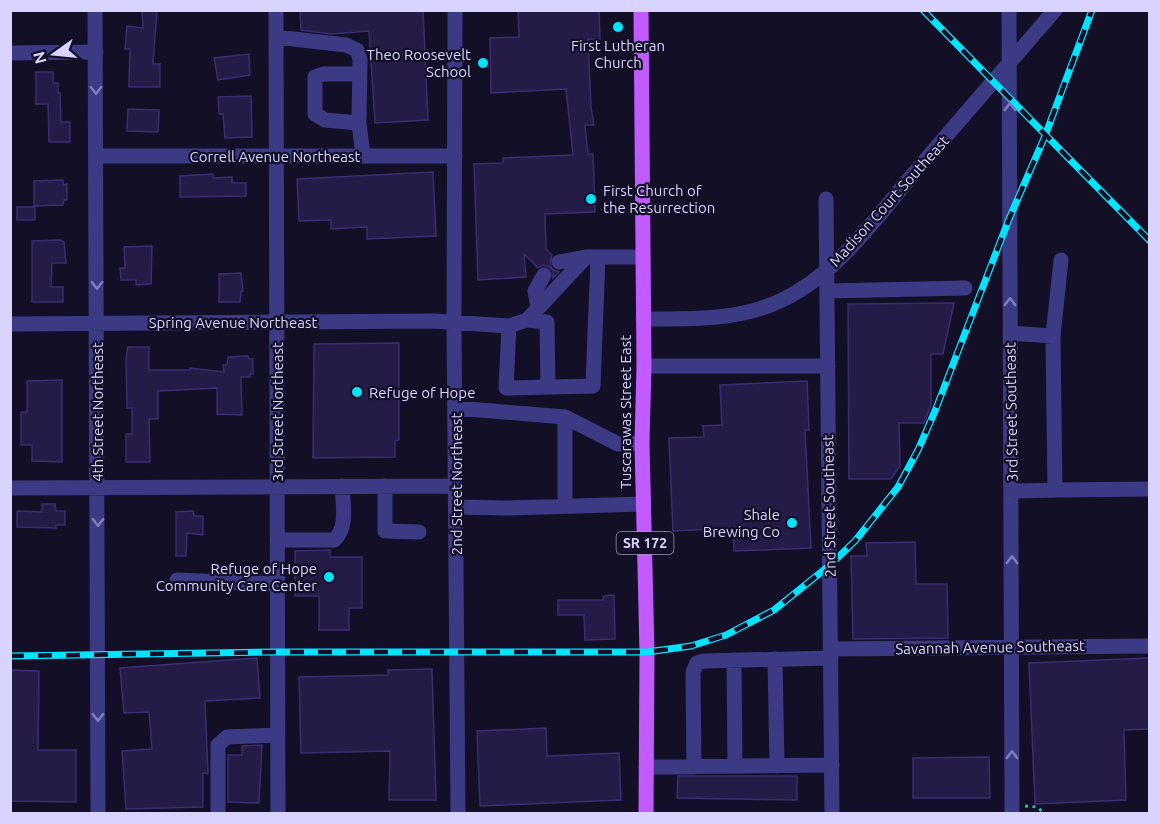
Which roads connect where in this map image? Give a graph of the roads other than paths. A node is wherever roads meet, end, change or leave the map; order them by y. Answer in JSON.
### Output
{"nodes":[{"id":1,"x":95,"y":10,"type":"edge"},
{"id":2,"x":276,"y":10,"type":"edge"},
{"id":3,"x":455,"y":10,"type":"edge"},
{"id":4,"x":641,"y":10,"type":"edge"},
{"id":5,"x":1009,"y":10,"type":"edge"},
{"id":6,"x":1055,"y":10,"type":"edge"},
{"id":7,"x":276,"y":37,"type":"junction"},
{"id":8,"x":96,"y":52,"type":"junction"},
{"id":9,"x":10,"y":53,"type":"edge"},
{"id":10,"x":1009,"y":64,"type":"junction"},
{"id":11,"x":360,"y":74,"type":"junction"},
{"id":12,"x":359,"y":123,"type":"junction"},
{"id":13,"x":96,"y":156,"type":"junction"},
{"id":14,"x":363,"y":156,"type":"junction"},
{"id":15,"x":455,"y":156,"type":"junction"},
{"id":16,"x":276,"y":157,"type":"junction"},
{"id":17,"x":826,"y":199,"type":"dead end"},
{"id":18,"x":592,"y":257,"type":"junction"},
{"id":19,"x":643,"y":257,"type":"junction"},
{"id":20,"x":1061,"y":260,"type":"dead end"},
{"id":21,"x":559,"y":262,"type":"dead end"},
{"id":22,"x":827,"y":270,"type":"junction"},
{"id":23,"x":544,"y":275,"type":"dead end"},
{"id":24,"x":965,"y":288,"type":"dead end"},
{"id":25,"x":827,"y":291,"type":"junction"},
{"id":26,"x":538,"y":308,"type":"junction"},
{"id":27,"x":643,"y":319,"type":"junction"},
{"id":28,"x":526,"y":320,"type":"junction"},
{"id":29,"x":277,"y":321,"type":"junction"},
{"id":30,"x":97,"y":323,"type":"junction"},
{"id":31,"x":454,"y":323,"type":"junction"},
{"id":32,"x":10,"y":324,"type":"edge"},
{"id":33,"x":509,"y":326,"type":"junction"},
{"id":34,"x":1010,"y":333,"type":"junction"},
{"id":35,"x":1053,"y":336,"type":"junction"},
{"id":36,"x":644,"y":366,"type":"junction"},
{"id":37,"x":828,"y":366,"type":"junction"},
{"id":38,"x":548,"y":387,"type":"junction"},
{"id":39,"x":455,"y":408,"type":"junction"},
{"id":40,"x":565,"y":417,"type":"junction"},
{"id":41,"x":642,"y":443,"type":"junction"},
{"id":42,"x":342,"y":486,"type":"junction"},
{"id":43,"x":386,"y":486,"type":"junction"},
{"id":44,"x":456,"y":486,"type":"junction"},
{"id":45,"x":277,"y":487,"type":"junction"},
{"id":46,"x":10,"y":488,"type":"edge"},
{"id":47,"x":98,"y":488,"type":"junction"},
{"id":48,"x":1149,"y":489,"type":"edge"},
{"id":49,"x":1055,"y":490,"type":"junction"},
{"id":50,"x":1012,"y":491,"type":"junction"},
{"id":51,"x":565,"y":497,"type":"dead end"},
{"id":52,"x":644,"y":504,"type":"junction"},
{"id":53,"x":456,"y":507,"type":"junction"},
{"id":54,"x":419,"y":532,"type":"dead end"},
{"id":55,"x":277,"y":540,"type":"junction"},
{"id":56,"x":177,"y":580,"type":"dead end"},
{"id":57,"x":277,"y":584,"type":"junction"},
{"id":58,"x":1149,"y":646,"type":"edge"},
{"id":59,"x":1012,"y":647,"type":"junction"},
{"id":60,"x":831,"y":654,"type":"junction"},
{"id":61,"x":776,"y":659,"type":"junction"},
{"id":62,"x":734,"y":660,"type":"junction"},
{"id":63,"x":277,"y":735,"type":"junction"},
{"id":64,"x":832,"y":765,"type":"junction"},
{"id":65,"x":735,"y":766,"type":"junction"},
{"id":66,"x":777,"y":766,"type":"junction"},
{"id":67,"x":646,"y":767,"type":"junction"},
{"id":68,"x":694,"y":767,"type":"junction"},
{"id":69,"x":1012,"y":809,"type":"edge"},
{"id":70,"x":98,"y":813,"type":"edge"},
{"id":71,"x":218,"y":813,"type":"edge"},
{"id":72,"x":278,"y":813,"type":"edge"},
{"id":73,"x":458,"y":813,"type":"edge"},
{"id":74,"x":646,"y":813,"type":"edge"},
{"id":75,"x":832,"y":813,"type":"edge"}],
"edges":[{"from":1,"to":8,"type":"street","name":"4th Street Northeast"},
{"from":2,"to":7,"type":"street","name":"3rd Street Northeast"},
{"from":3,"to":15,"type":"street","name":"2nd Street Northeast"},
{"from":4,"to":19,"type":"main road","name":"Tuscarawas Street East","number":"SR 172"},
{"from":5,"to":10,"type":"street","name":"3rd Street Southeast"},
{"from":6,"to":10,"type":"street","name":"Madison Court Southeast"},
{"from":7,"to":11,"type":"street"},
{"from":7,"to":16,"type":"street","name":"3rd Street Northeast"},
{"from":8,"to":9,"type":"street"},
{"from":8,"to":13,"type":"street","name":"4th Street Northeast","one_way":true},
{"from":10,"to":22,"type":"street","name":"Madison Court Southeast"},
{"from":34,"to":10,"type":"street","name":"3rd Street Southeast","one_way":true},
{"from":11,"to":12,"type":"street"},
{"from":11,"to":12,"type":"street"},
{"from":12,"to":14,"type":"street"},
{"from":13,"to":16,"type":"street","name":"Correll Avenue Northeast"},
{"from":13,"to":30,"type":"street","name":"4th Street Northeast","one_way":true},
{"from":14,"to":15,"type":"street","name":"Correll Avenue Northeast"},
{"from":14,"to":16,"type":"street","name":"Correll Avenue Northeast"},
{"from":15,"to":31,"type":"street","name":"2nd Street Northeast"},
{"from":16,"to":29,"type":"street","name":"3rd Street Northeast"},
{"from":17,"to":22,"type":"street","name":"2nd Street Southeast"},
{"from":18,"to":19,"type":"street"},
{"from":18,"to":21,"type":"street"},
{"from":18,"to":26,"type":"street"},
{"from":18,"to":38,"type":"street"},
{"from":19,"to":27,"type":"main road","name":"Tuscarawas Street East","number":"SR 172"},
{"from":20,"to":35,"type":"street"},
{"from":22,"to":25,"type":"street","name":"2nd Street Southeast"},
{"from":22,"to":27,"type":"street","name":"Madison Court Southeast"},
{"from":23,"to":26,"type":"street"},
{"from":24,"to":25,"type":"street"},
{"from":25,"to":37,"type":"street","name":"2nd Street Southeast"},
{"from":26,"to":28,"type":"street"},
{"from":27,"to":36,"type":"main road","name":"Tuscarawas Street East","number":"SR 172"},
{"from":28,"to":33,"type":"street"},
{"from":28,"to":38,"type":"street"},
{"from":29,"to":30,"type":"street","name":"Spring Avenue Northeast"},
{"from":29,"to":31,"type":"street","name":"Spring Avenue Northeast"},
{"from":29,"to":45,"type":"street","name":"3rd Street Northeast"},
{"from":30,"to":32,"type":"street","name":"Spring Avenue Northeast"},
{"from":30,"to":47,"type":"street","name":"4th Street Northeast"},
{"from":31,"to":33,"type":"street","name":"Spring Avenue Northeast"},
{"from":31,"to":39,"type":"street","name":"2nd Street Northeast"},
{"from":33,"to":38,"type":"street"},
{"from":34,"to":35,"type":"street"},
{"from":34,"to":50,"type":"street","name":"3rd Street Southeast"},
{"from":35,"to":49,"type":"street"},
{"from":36,"to":37,"type":"street"},
{"from":36,"to":41,"type":"main road","name":"Tuscarawas Street East","number":"SR 172"},
{"from":37,"to":60,"type":"street","name":"2nd Street Southeast"},
{"from":39,"to":40,"type":"street"},
{"from":39,"to":44,"type":"street","name":"2nd Street Northeast"},
{"from":40,"to":41,"type":"street"},
{"from":40,"to":51,"type":"street"},
{"from":41,"to":52,"type":"main road","name":"Tuscarawas Street East","number":"SR 172"},
{"from":42,"to":43,"type":"street"},
{"from":42,"to":45,"type":"street"},
{"from":42,"to":55,"type":"street"},
{"from":43,"to":44,"type":"street"},
{"from":43,"to":54,"type":"street"},
{"from":44,"to":53,"type":"street","name":"2nd Street Northeast"},
{"from":45,"to":47,"type":"street"},
{"from":45,"to":55,"type":"street","name":"3rd Street Northeast"},
{"from":46,"to":47,"type":"street"},
{"from":47,"to":70,"type":"street","name":"4th Street Northeast","one_way":true},
{"from":48,"to":49,"type":"street"},
{"from":49,"to":50,"type":"street"},
{"from":59,"to":50,"type":"street","name":"3rd Street Southeast","one_way":true},
{"from":52,"to":53,"type":"street"},
{"from":52,"to":67,"type":"main road","name":"Tuscarawas Street East","number":"SR 172"},
{"from":53,"to":73,"type":"street","name":"2nd Street Northeast"},
{"from":55,"to":57,"type":"street","name":"3rd Street Northeast"},
{"from":56,"to":57,"type":"street"},
{"from":57,"to":63,"type":"street","name":"3rd Street Northeast"},
{"from":58,"to":59,"type":"street","name":"Savannah Avenue Southeast"},
{"from":59,"to":60,"type":"street","name":"Savannah Avenue Southeast"},
{"from":69,"to":59,"type":"street","name":"3rd Street Southeast","one_way":true},
{"from":60,"to":61,"type":"street","name":"Savannah Avenue Southeast"},
{"from":60,"to":64,"type":"street","name":"2nd Street Southeast"},
{"from":61,"to":62,"type":"street","name":"Savannah Avenue Southeast"},
{"from":61,"to":66,"type":"street"},
{"from":62,"to":65,"type":"street"},
{"from":62,"to":68,"type":"street","name":"Savannah Avenue Southeast"},
{"from":63,"to":71,"type":"street"},
{"from":63,"to":72,"type":"street","name":"3rd Street Northeast"},
{"from":64,"to":66,"type":"street"},
{"from":64,"to":75,"type":"street","name":"2nd Street Southeast"},
{"from":65,"to":66,"type":"street"},
{"from":65,"to":68,"type":"street"},
{"from":67,"to":68,"type":"street"},
{"from":67,"to":74,"type":"main road","name":"Tuscarawas Street East","number":"SR 172"}]}
